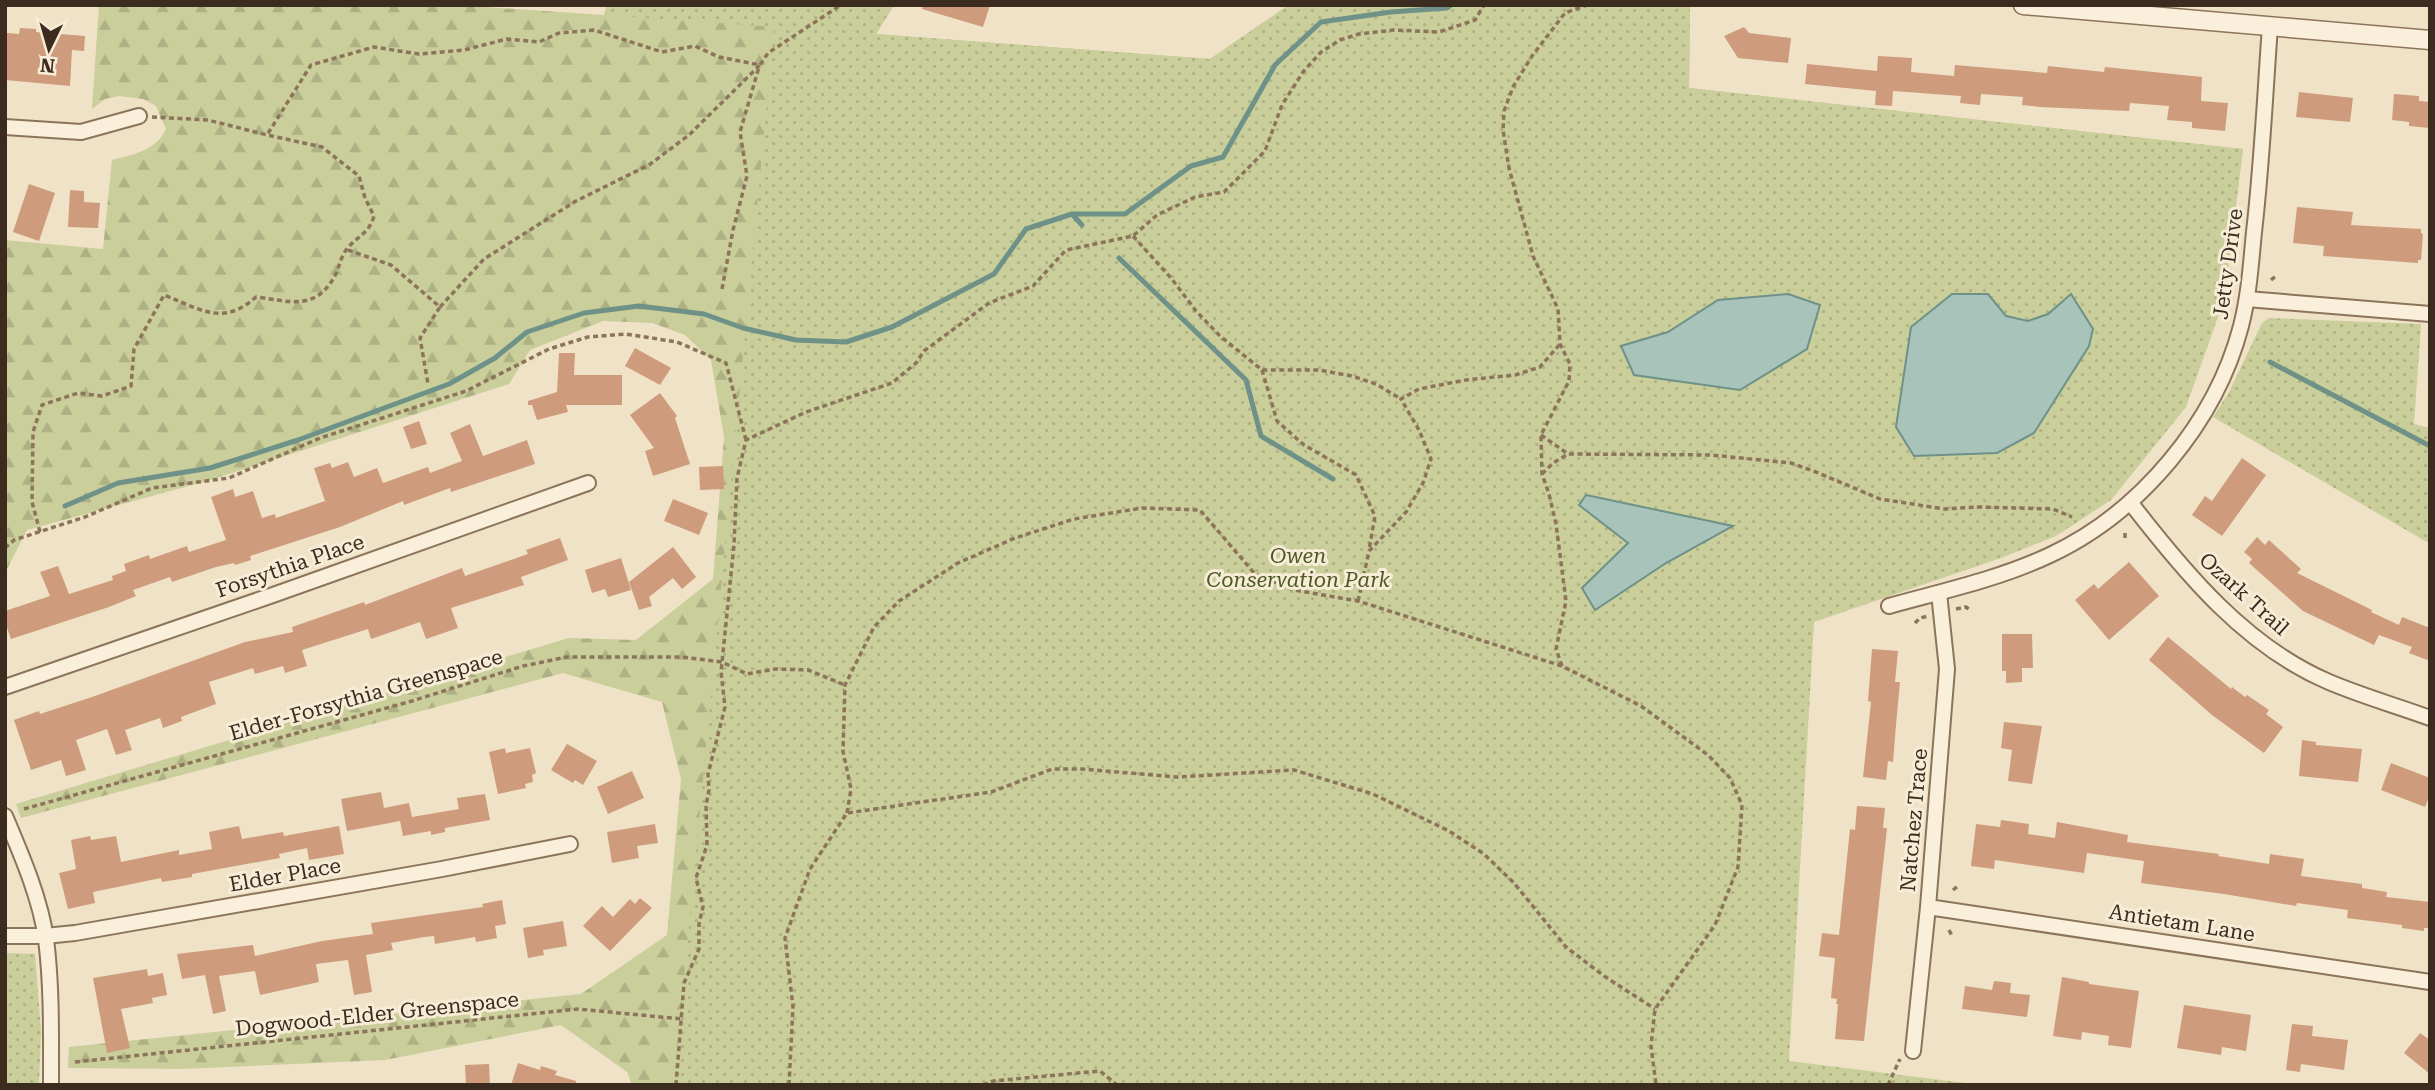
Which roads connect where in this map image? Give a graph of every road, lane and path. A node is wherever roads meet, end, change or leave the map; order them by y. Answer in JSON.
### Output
{"nodes":[{"id":1,"x":841,"y":5,"type":"edge"},
{"id":2,"x":1484,"y":5,"type":"edge"},
{"id":3,"x":1587,"y":5,"type":"edge"},
{"id":4,"x":2023,"y":5,"type":"edge"},
{"id":5,"x":2270,"y":26,"type":"junction"},
{"id":6,"x":2430,"y":40,"type":"edge"},
{"id":7,"x":760,"y":65,"type":"junction"},
{"id":8,"x":139,"y":116,"type":"joint"},
{"id":9,"x":5,"y":127,"type":"edge"},
{"id":10,"x":267,"y":135,"type":"junction"},
{"id":11,"x":1133,"y":236,"type":"junction"},
{"id":12,"x":346,"y":249,"type":"junction"},
{"id":13,"x":2277,"y":275,"type":"dead end"},
{"id":14,"x":2271,"y":280,"type":"dead end"},
{"id":15,"x":722,"y":289,"type":"dead end"},
{"id":16,"x":2247,"y":299,"type":"junction"},
{"id":17,"x":440,"y":307,"type":"junction"},
{"id":18,"x":2430,"y":314,"type":"edge"},
{"id":19,"x":1560,"y":344,"type":"junction"},
{"id":20,"x":1262,"y":370,"type":"junction"},
{"id":21,"x":428,"y":384,"type":"dead end"},
{"id":22,"x":1401,"y":399,"type":"junction"},
{"id":23,"x":1541,"y":435,"type":"junction"},
{"id":24,"x":746,"y":440,"type":"junction"},
{"id":25,"x":1568,"y":454,"type":"junction"},
{"id":26,"x":1542,"y":474,"type":"junction"},
{"id":27,"x":589,"y":483,"type":"dead end"},
{"id":28,"x":2130,"y":502,"type":"junction"},
{"id":29,"x":2071,"y":517,"type":"dead end"},
{"id":30,"x":40,"y":532,"type":"junction"},
{"id":31,"x":2125,"y":532,"type":"dead end"},
{"id":32,"x":2125,"y":538,"type":"dead end"},
{"id":33,"x":5,"y":548,"type":"edge"},
{"id":34,"x":1369,"y":551,"type":"junction"},
{"id":35,"x":1939,"y":593,"type":"junction"},
{"id":36,"x":1358,"y":601,"type":"junction"},
{"id":37,"x":1889,"y":606,"type":"dead end"},
{"id":38,"x":1920,"y":618,"type":"dead end"},
{"id":39,"x":1915,"y":623,"type":"dead end"},
{"id":40,"x":722,"y":662,"type":"junction"},
{"id":41,"x":1562,"y":666,"type":"junction"},
{"id":42,"x":845,"y":685,"type":"junction"},
{"id":43,"x":5,"y":687,"type":"edge"},
{"id":44,"x":2430,"y":718,"type":"edge"},
{"id":45,"x":24,"y":809,"type":"dead end"},
{"id":46,"x":847,"y":813,"type":"junction"},
{"id":47,"x":5,"y":816,"type":"edge"},
{"id":48,"x":570,"y":844,"type":"dead end"},
{"id":49,"x":1928,"y":907,"type":"junction"},
{"id":50,"x":1949,"y":930,"type":"dead end"},
{"id":51,"x":5,"y":936,"type":"edge"},
{"id":52,"x":45,"y":936,"type":"junction"},
{"id":53,"x":1952,"y":936,"type":"dead end"},
{"id":54,"x":2430,"y":982,"type":"edge"},
{"id":55,"x":1655,"y":1009,"type":"junction"},
{"id":56,"x":682,"y":1019,"type":"junction"},
{"id":57,"x":1913,"y":1051,"type":"joint"},
{"id":58,"x":75,"y":1062,"type":"dead end"},
{"id":59,"x":51,"y":1085,"type":"edge"},
{"id":60,"x":676,"y":1085,"type":"edge"},
{"id":61,"x":789,"y":1085,"type":"edge"},
{"id":62,"x":983,"y":1085,"type":"edge"},
{"id":63,"x":1117,"y":1085,"type":"edge"},
{"id":64,"x":1656,"y":1085,"type":"edge"},
{"id":65,"x":1888,"y":1085,"type":"edge"}],
"edges":[{"from":1,"to":7,"type":"path"},
{"from":2,"to":11,"type":"path"},
{"from":3,"to":19,"type":"path"},
{"from":4,"to":5,"type":"street"},
{"from":5,"to":6,"type":"street"},
{"from":5,"to":16,"type":"street","name":"Jetty Drive"},
{"from":7,"to":10,"type":"path"},
{"from":7,"to":15,"type":"path"},
{"from":7,"to":17,"type":"path"},
{"from":8,"to":9,"type":"street"},
{"from":8,"to":10,"type":"path"},
{"from":10,"to":12,"type":"path"},
{"from":11,"to":20,"type":"path"},
{"from":11,"to":24,"type":"path"},
{"from":12,"to":17,"type":"path"},
{"from":12,"to":30,"type":"path"},
{"from":13,"to":14,"type":"path"},
{"from":16,"to":18,"type":"street"},
{"from":16,"to":28,"type":"street","name":"Jetty Drive"},
{"from":17,"to":21,"type":"path"},
{"from":19,"to":22,"type":"path"},
{"from":19,"to":23,"type":"path"},
{"from":20,"to":22,"type":"path"},
{"from":20,"to":34,"type":"path"},
{"from":22,"to":34,"type":"path"},
{"from":23,"to":25,"type":"path"},
{"from":23,"to":26,"type":"path"},
{"from":24,"to":30,"type":"path"},
{"from":24,"to":40,"type":"path"},
{"from":25,"to":26,"type":"path"},
{"from":25,"to":29,"type":"path"},
{"from":26,"to":41,"type":"path"},
{"from":27,"to":43,"type":"street","name":"Forsythia Place"},
{"from":28,"to":35,"type":"street","name":"Jetty Drive"},
{"from":28,"to":44,"type":"street","name":"Ozark Trail"},
{"from":30,"to":33,"type":"path"},
{"from":31,"to":32,"type":"path"},
{"from":34,"to":36,"type":"path"},
{"from":35,"to":37,"type":"street","name":"Jetty Drive"},
{"from":35,"to":49,"type":"street","name":"Natchez Trace"},
{"from":36,"to":41,"type":"path"},
{"from":36,"to":42,"type":"path"},
{"from":38,"to":39,"type":"path"},
{"from":40,"to":42,"type":"path","name":"Elder-Forsythia Greenspace"},
{"from":40,"to":45,"type":"path","name":"Elder-Forsythia Greenspace"},
{"from":40,"to":56,"type":"path"},
{"from":41,"to":55,"type":"path"},
{"from":42,"to":46,"type":"path"},
{"from":46,"to":55,"type":"path"},
{"from":46,"to":61,"type":"path"},
{"from":47,"to":52,"type":"street"},
{"from":48,"to":52,"type":"street","name":"Elder Place"},
{"from":49,"to":54,"type":"street","name":"Antietam Lane"},
{"from":49,"to":57,"type":"street","name":"Natchez Trace"},
{"from":50,"to":53,"type":"path"},
{"from":51,"to":52,"type":"street","name":"Elder Place"},
{"from":52,"to":59,"type":"street"},
{"from":55,"to":64,"type":"path"},
{"from":56,"to":58,"type":"path","name":"Dogwood-Elder Greenspace"},
{"from":56,"to":60,"type":"path"},
{"from":57,"to":65,"type":"path"},
{"from":62,"to":63,"type":"path"}]}
